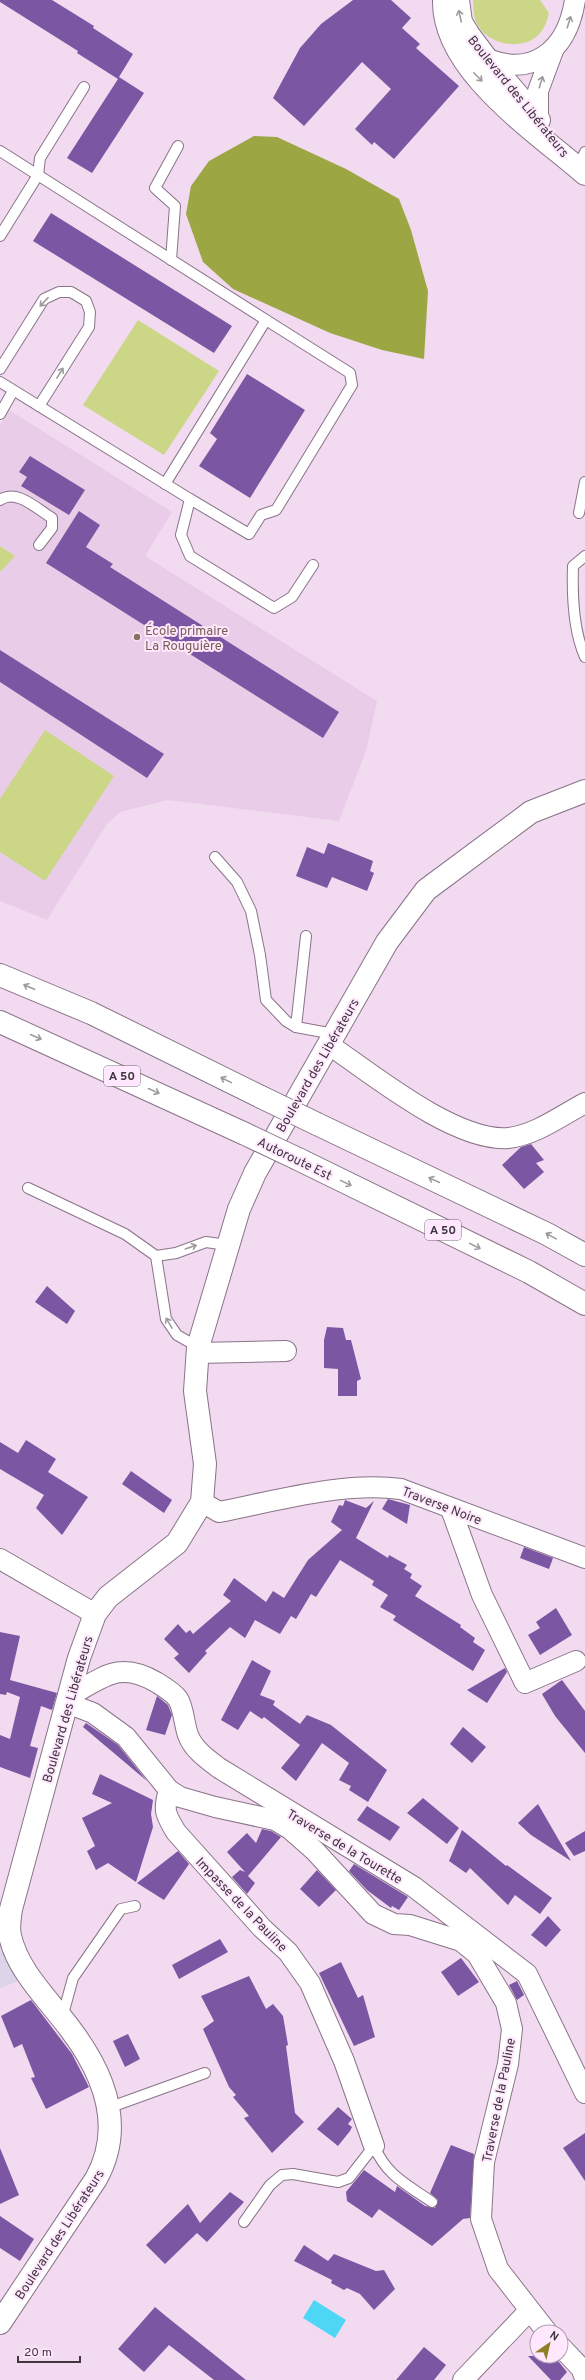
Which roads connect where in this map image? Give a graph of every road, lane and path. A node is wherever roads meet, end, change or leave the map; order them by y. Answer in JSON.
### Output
{"nodes":[{"id":1,"x":444,"y":0,"type":"edge"},
{"id":2,"x":458,"y":0,"type":"edge"},
{"id":3,"x":575,"y":0,"type":"edge"},
{"id":4,"x":448,"y":33,"type":"junction"},
{"id":5,"x":554,"y":48,"type":"junction"},
{"id":6,"x":487,"y":59,"type":"junction"},
{"id":7,"x":84,"y":87,"type":"dead end"},
{"id":8,"x":538,"y":118,"type":"junction"},
{"id":9,"x":178,"y":146,"type":"dead end"},
{"id":10,"x":0,"y":151,"type":"edge"},
{"id":11,"x":583,"y":164,"type":"edge"},
{"id":12,"x":38,"y":175,"type":"junction"},
{"id":13,"x":0,"y":236,"type":"edge"},
{"id":14,"x":171,"y":260,"type":"junction"},
{"id":15,"x":266,"y":320,"type":"junction"},
{"id":16,"x":0,"y":369,"type":"edge"},
{"id":17,"x":0,"y":382,"type":"edge"},
{"id":18,"x":13,"y":390,"type":"junction"},
{"id":19,"x":39,"y":406,"type":"junction"},
{"id":20,"x":0,"y":414,"type":"edge"},
{"id":21,"x":585,"y":482,"type":"edge"},
{"id":22,"x":165,"y":484,"type":"junction"},
{"id":23,"x":190,"y":499,"type":"junction"},
{"id":24,"x":0,"y":500,"type":"edge"},
{"id":25,"x":579,"y":513,"type":"dead end"},
{"id":26,"x":39,"y":546,"type":"dead end"},
{"id":27,"x":585,"y":556,"type":"edge"},
{"id":28,"x":313,"y":565,"type":"dead end"},
{"id":29,"x":585,"y":657,"type":"edge"},
{"id":30,"x":585,"y":791,"type":"edge"},
{"id":31,"x":215,"y":857,"type":"dead end"},
{"id":32,"x":306,"y":936,"type":"dead end"},
{"id":33,"x":0,"y":975,"type":"edge"},
{"id":34,"x":0,"y":1022,"type":"edge"},
{"id":35,"x":296,"y":1027,"type":"junction"},
{"id":36,"x":331,"y":1039,"type":"junction"},
{"id":37,"x":585,"y":1103,"type":"edge"},
{"id":38,"x":28,"y":1188,"type":"dead end"},
{"id":39,"x":227,"y":1245,"type":"junction"},
{"id":40,"x":585,"y":1255,"type":"edge"},
{"id":41,"x":156,"y":1256,"type":"junction"},
{"id":42,"x":585,"y":1304,"type":"edge"},
{"id":43,"x":198,"y":1350,"type":"junction"},
{"id":44,"x":286,"y":1351,"type":"dead end"},
{"id":45,"x":202,"y":1502,"type":"junction"},
{"id":46,"x":451,"y":1509,"type":"junction"},
{"id":47,"x":585,"y":1558,"type":"edge"},
{"id":48,"x":0,"y":1559,"type":"edge"},
{"id":49,"x":96,"y":1614,"type":"junction"},
{"id":50,"x":576,"y":1661,"type":"dead end"},
{"id":51,"x":68,"y":1700,"type":"junction"},
{"id":52,"x":169,"y":1790,"type":"junction"},
{"id":53,"x":135,"y":1906,"type":"dead end"},
{"id":54,"x":62,"y":2018,"type":"junction"},
{"id":55,"x":205,"y":2073,"type":"dead end"},
{"id":56,"x":585,"y":2093,"type":"edge"},
{"id":57,"x":108,"y":2108,"type":"junction"},
{"id":58,"x":374,"y":2146,"type":"junction"},
{"id":59,"x":432,"y":2202,"type":"dead end"},
{"id":60,"x":244,"y":2222,"type":"dead end"},
{"id":61,"x":529,"y":2311,"type":"junction"},
{"id":62,"x":0,"y":2323,"type":"edge"},
{"id":63,"x":540,"y":2324,"type":"edge"},
{"id":64,"x":569,"y":2355,"type":"edge"},
{"id":65,"x":585,"y":2378,"type":"edge"},
{"id":66,"x":463,"y":2380,"type":"edge"}],
"edges":[{"from":1,"to":4,"type":"main road","name":"Boulevard des Libérateurs"},
{"from":6,"to":2,"type":"main road","name":"Boulevard des Libérateurs","one_way":true},
{"from":5,"to":3,"type":"street","one_way":true},
{"from":4,"to":6,"type":"street"},
{"from":4,"to":11,"type":"main road","name":"Boulevard des Libérateurs","one_way":true},
{"from":5,"to":6,"type":"street"},
{"from":8,"to":5,"type":"street","one_way":true},
{"from":6,"to":8,"type":"main road","name":"Boulevard des Libérateurs"},
{"from":7,"to":12,"type":"lane"},
{"from":8,"to":11,"type":"main road","name":"Boulevard des Libérateurs"},
{"from":9,"to":14,"type":"lane"},
{"from":10,"to":12,"type":"lane"},
{"from":12,"to":13,"type":"lane"},
{"from":12,"to":14,"type":"lane"},
{"from":14,"to":15,"type":"lane"},
{"from":15,"to":22,"type":"lane"},
{"from":15,"to":23,"type":"lane"},
{"from":19,"to":16,"type":"lane","one_way":true},
{"from":17,"to":18,"type":"lane"},
{"from":18,"to":19,"type":"lane"},
{"from":18,"to":20,"type":"lane"},
{"from":19,"to":22,"type":"lane"},
{"from":21,"to":25,"type":"lane"},
{"from":22,"to":23,"type":"lane"},
{"from":23,"to":28,"type":"lane"},
{"from":24,"to":26,"type":"lane"},
{"from":27,"to":29,"type":"lane"},
{"from":30,"to":36,"type":"main road","name":"Boulevard des Libérateurs"},
{"from":31,"to":35,"type":"lane"},
{"from":32,"to":35,"type":"lane"},
{"from":40,"to":33,"type":"main road","one_way":true,"bridge":true},
{"from":34,"to":42,"type":"main road","name":"Autoroute Est","number":"A 50","one_way":true,"bridge":true},
{"from":35,"to":36,"type":"lane"},
{"from":36,"to":37,"type":"street"},
{"from":36,"to":39,"type":"main road","name":"Boulevard des Libérateurs"},
{"from":38,"to":41,"type":"lane"},
{"from":41,"to":39,"type":"lane","one_way":true},
{"from":39,"to":43,"type":"main road","name":"Boulevard des Libérateurs"},
{"from":43,"to":41,"type":"lane","one_way":true},
{"from":43,"to":44,"type":"street"},
{"from":43,"to":45,"type":"main road","name":"Boulevard des Libérateurs"},
{"from":45,"to":46,"type":"street","name":"Traverse Noire"},
{"from":45,"to":49,"type":"main road","name":"Boulevard des Libérateurs"},
{"from":46,"to":47,"type":"street","name":"Traverse Noire"},
{"from":46,"to":50,"type":"street"},
{"from":48,"to":49,"type":"street"},
{"from":49,"to":51,"type":"main road","name":"Boulevard des Libérateurs"},
{"from":51,"to":52,"type":"street"},
{"from":51,"to":54,"type":"main road","name":"Boulevard des Libérateurs"},
{"from":51,"to":56,"type":"street","name":"Traverse de la Tourette"},
{"from":52,"to":58,"type":"street","name":"Impasse de la Pauline"},
{"from":52,"to":61,"type":"street","name":"Traverse de la Pauline"},
{"from":53,"to":54,"type":"lane"},
{"from":54,"to":57,"type":"main road","name":"Boulevard des Libérateurs"},
{"from":55,"to":57,"type":"lane"},
{"from":57,"to":62,"type":"main road","name":"Boulevard des Libérateurs"},
{"from":58,"to":59,"type":"lane"},
{"from":58,"to":60,"type":"lane"},
{"from":61,"to":63,"type":"street","name":"Traverse de la Pauline"},
{"from":61,"to":66,"type":"street"},
{"from":64,"to":65,"type":"street"}]}
